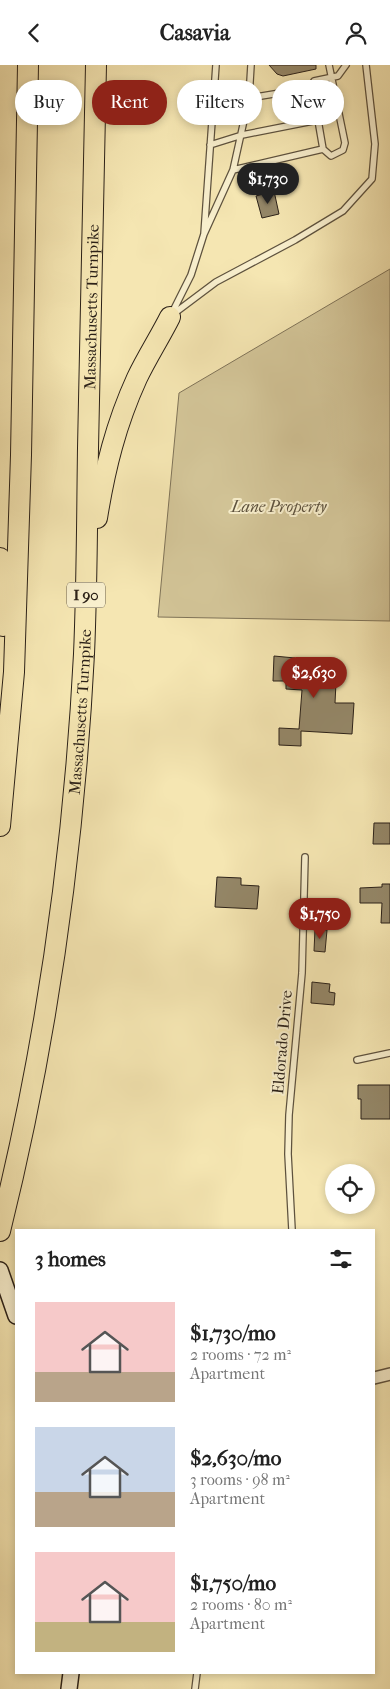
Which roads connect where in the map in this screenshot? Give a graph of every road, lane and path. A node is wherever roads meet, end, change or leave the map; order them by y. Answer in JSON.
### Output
{"nodes":[{"id":1,"x":28,"y":65,"type":"edge"},
{"id":2,"x":96,"y":65,"type":"edge"},
{"id":3,"x":216,"y":65,"type":"edge"},
{"id":4,"x":252,"y":65,"type":"edge"},
{"id":5,"x":329,"y":65,"type":"edge"},
{"id":6,"x":346,"y":65,"type":"edge"},
{"id":7,"x":366,"y":65,"type":"edge"},
{"id":8,"x":332,"y":78,"type":"junction"},
{"id":9,"x":251,"y":80,"type":"edge"},
{"id":10,"x":320,"y":80,"type":"edge"},
{"id":11,"x":244,"y":125,"type":"edge"},
{"id":12,"x":293,"y":125,"type":"edge"},
{"id":13,"x":319,"y":125,"type":"edge"},
{"id":14,"x":242,"y":135,"type":"junction"},
{"id":15,"x":210,"y":145,"type":"junction"},
{"id":16,"x":323,"y":149,"type":"junction"},
{"id":17,"x":233,"y":171,"type":"junction"},
{"id":18,"x":204,"y":234,"type":"junction"},
{"id":19,"x":170,"y":317,"type":"junction"},
{"id":20,"x":0,"y":558,"type":"edge"},
{"id":21,"x":86,"y":596,"type":"junction"},
{"id":22,"x":3,"y":798,"type":"junction"},
{"id":23,"x":0,"y":826,"type":"edge"},
{"id":24,"x":305,"y":857,"type":"dead end"},
{"id":25,"x":390,"y":1053,"type":"edge"},
{"id":26,"x":357,"y":1060,"type":"dead end"},
{"id":27,"x":292,"y":1229,"type":"edge"},
{"id":28,"x":0,"y":1231,"type":"edge"},
{"id":29,"x":0,"y":1270,"type":"edge"},
{"id":30,"x":15,"y":1313,"type":"edge"},
{"id":31,"x":390,"y":1375,"type":"edge"},
{"id":32,"x":375,"y":1378,"type":"edge"},
{"id":33,"x":71,"y":1674,"type":"edge"},
{"id":34,"x":197,"y":1674,"type":"edge"},
{"id":35,"x":69,"y":1689,"type":"edge"},
{"id":36,"x":195,"y":1689,"type":"edge"}],
"edges":[{"from":1,"to":22,"type":"highway"},
{"from":2,"to":21,"type":"highway","name":"Massachusetts Turnpike","number":"I 90"},
{"from":3,"to":15,"type":"lane"},
{"from":4,"to":9,"type":"lane"},
{"from":5,"to":8,"type":"lane"},
{"from":6,"to":8,"type":"lane"},
{"from":7,"to":19,"type":"lane"},
{"from":8,"to":10,"type":"lane"},
{"from":8,"to":16,"type":"lane"},
{"from":11,"to":14,"type":"lane"},
{"from":12,"to":14,"type":"lane"},
{"from":13,"to":16,"type":"lane"},
{"from":14,"to":15,"type":"lane"},
{"from":14,"to":17,"type":"lane"},
{"from":15,"to":18,"type":"lane"},
{"from":16,"to":17,"type":"lane"},
{"from":17,"to":18,"type":"lane"},
{"from":18,"to":19,"type":"lane"},
{"from":19,"to":21,"type":"highway"},
{"from":20,"to":22,"type":"highway"},
{"from":21,"to":28,"type":"highway","name":"Massachusetts Turnpike","number":"I 90"},
{"from":22,"to":23,"type":"highway"},
{"from":24,"to":27,"type":"lane","name":"Eldorado Drive"},
{"from":25,"to":26,"type":"lane"},
{"from":29,"to":30,"type":"main road"},
{"from":31,"to":32,"type":"street"},
{"from":33,"to":35,"type":"main road"},
{"from":34,"to":36,"type":"lane"}]}
